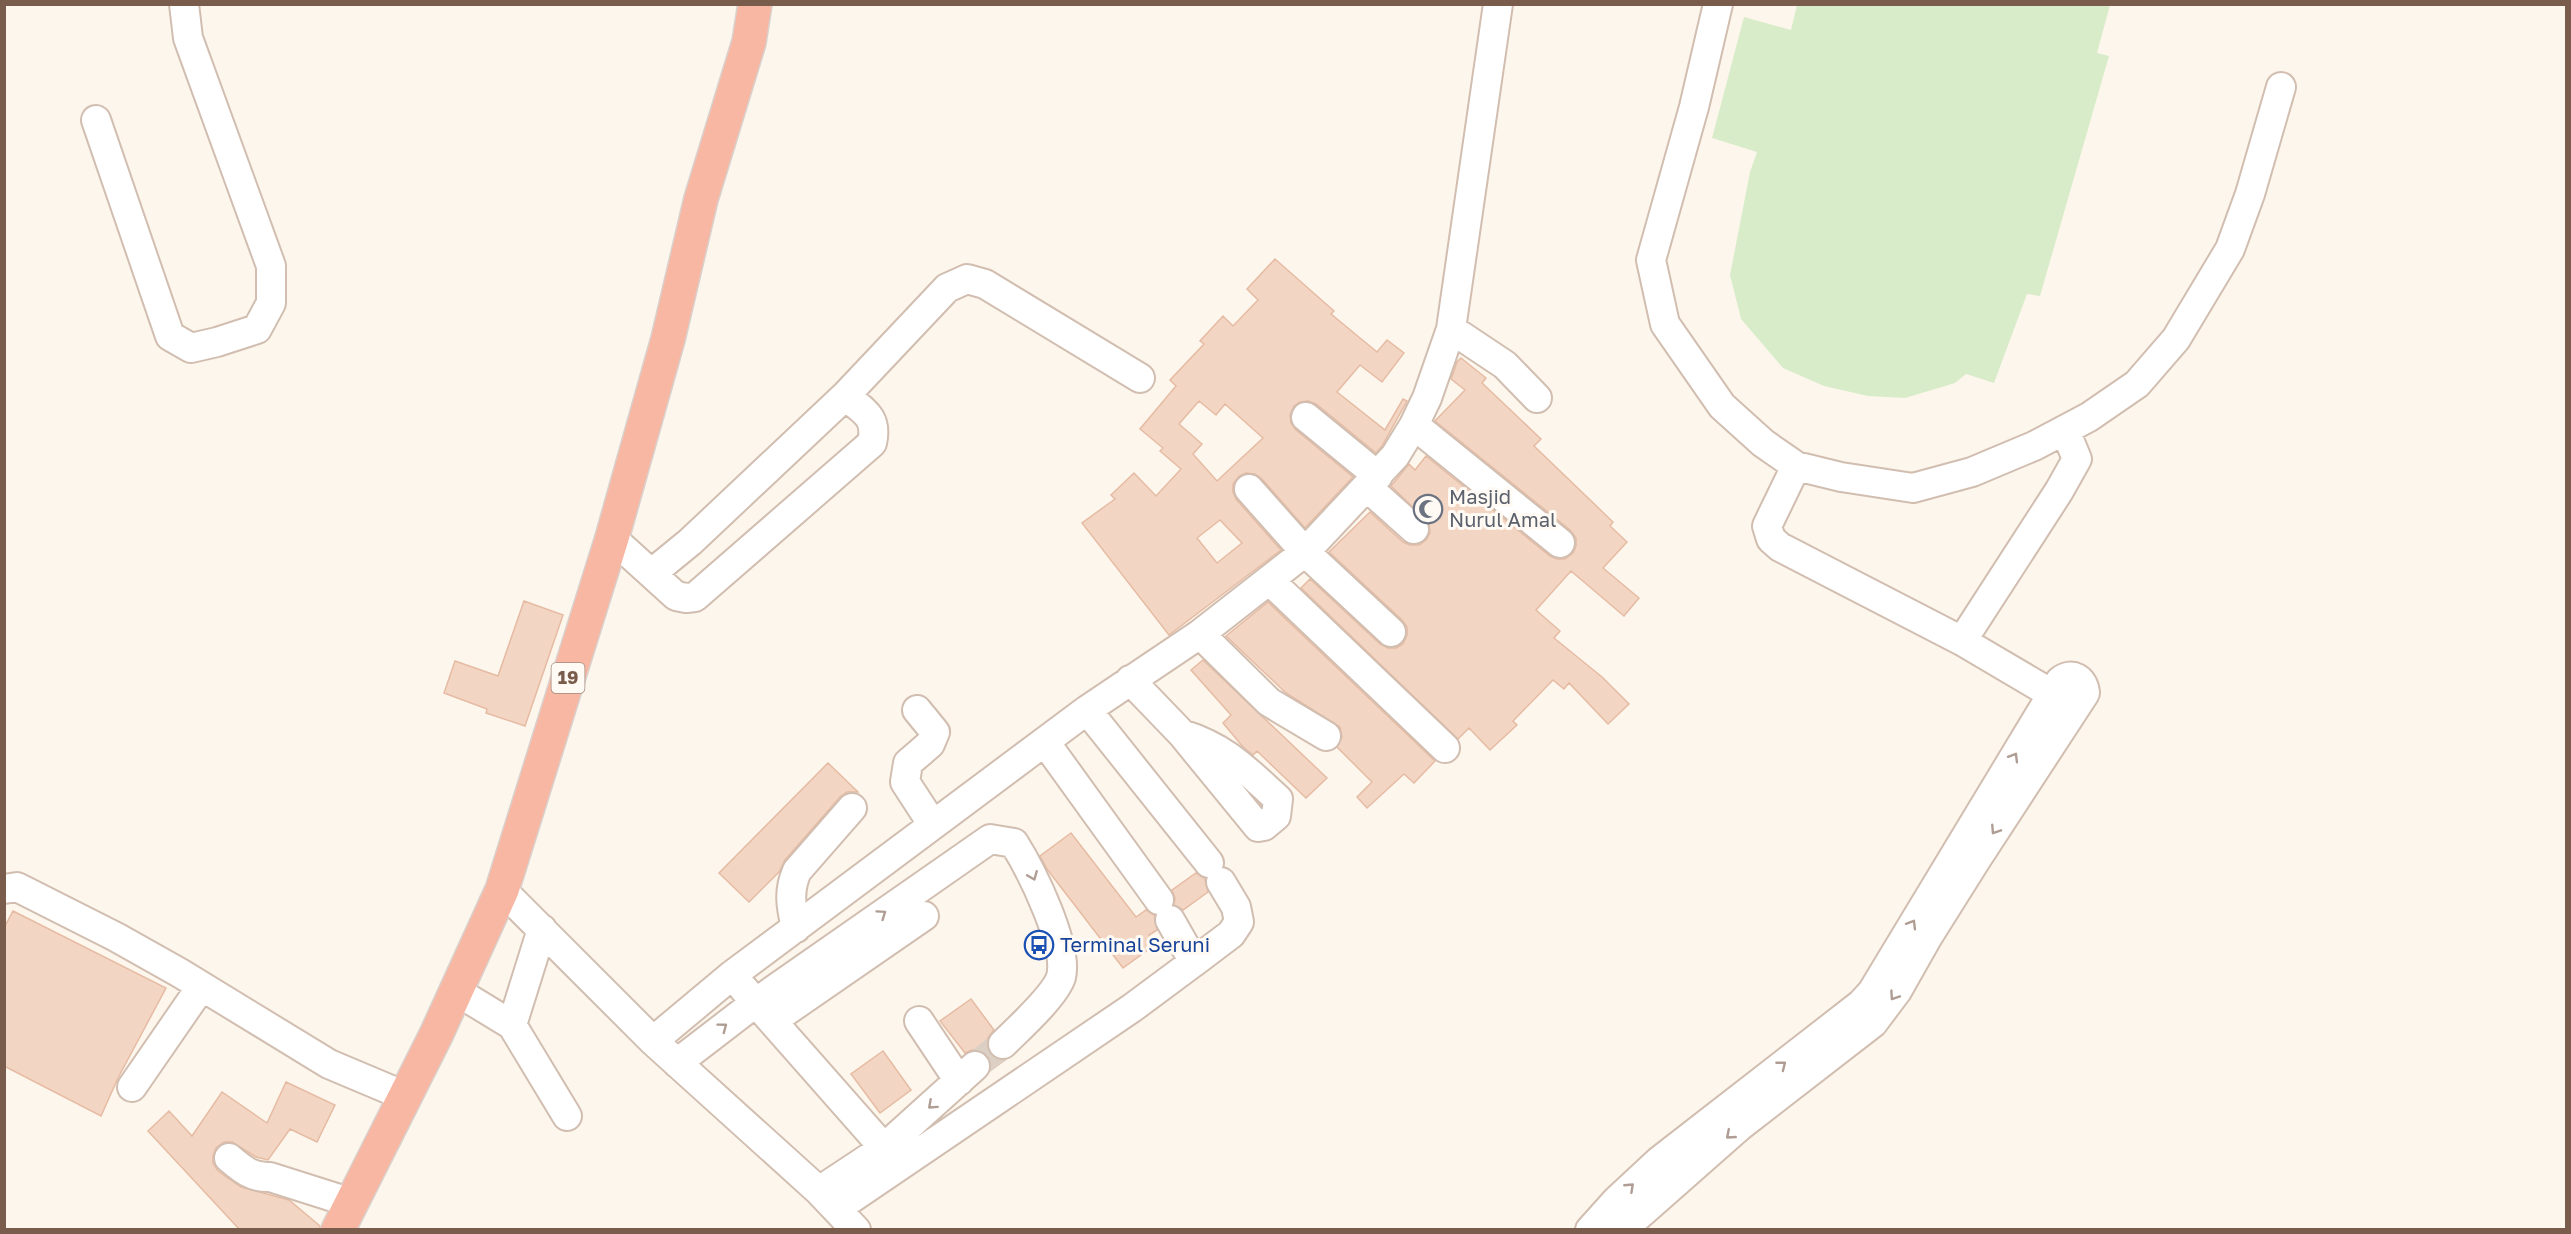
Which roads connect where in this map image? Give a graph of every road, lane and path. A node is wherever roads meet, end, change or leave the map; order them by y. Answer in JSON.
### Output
{"nodes":[{"id":1,"x":184,"y":4,"type":"edge"},
{"id":2,"x":755,"y":4,"type":"edge"},
{"id":3,"x":1498,"y":4,"type":"edge"},
{"id":4,"x":1718,"y":4,"type":"edge"},
{"id":5,"x":2281,"y":87,"type":"dead end"},
{"id":6,"x":96,"y":120,"type":"dead end"},
{"id":7,"x":1451,"y":329,"type":"junction"},
{"id":8,"x":1140,"y":378,"type":"dead end"},
{"id":9,"x":845,"y":396,"type":"junction"},
{"id":10,"x":1537,"y":398,"type":"dead end"},
{"id":11,"x":1306,"y":417,"type":"dead end"},
{"id":12,"x":1414,"y":425,"type":"junction"},
{"id":13,"x":2065,"y":430,"type":"junction"},
{"id":14,"x":1796,"y":466,"type":"junction"},
{"id":15,"x":1372,"y":481,"type":"junction"},
{"id":16,"x":1250,"y":489,"type":"dead end"},
{"id":17,"x":1414,"y":529,"type":"dead end"},
{"id":18,"x":612,"y":538,"type":"junction"},
{"id":19,"x":1560,"y":543,"type":"dead end"},
{"id":20,"x":1305,"y":552,"type":"junction"},
{"id":21,"x":652,"y":573,"type":"junction"},
{"id":22,"x":1269,"y":580,"type":"junction"},
{"id":23,"x":1390,"y":632,"type":"dead end"},
{"id":24,"x":1200,"y":634,"type":"junction"},
{"id":25,"x":1962,"y":641,"type":"junction"},
{"id":26,"x":1130,"y":680,"type":"junction"},
{"id":27,"x":2052,"y":694,"type":"junction"},
{"id":28,"x":917,"y":710,"type":"dead end"},
{"id":29,"x":1087,"y":710,"type":"junction"},
{"id":30,"x":1182,"y":735,"type":"dead end"},
{"id":31,"x":1326,"y":736,"type":"dead end"},
{"id":32,"x":1045,"y":742,"type":"junction"},
{"id":33,"x":1445,"y":748,"type":"dead end"},
{"id":34,"x":852,"y":808,"type":"dead end"},
{"id":35,"x":933,"y":825,"type":"junction"},
{"id":36,"x":4,"y":889,"type":"edge"},
{"id":37,"x":502,"y":890,"type":"junction"},
{"id":38,"x":924,"y":916,"type":"dead end"},
{"id":39,"x":796,"y":928,"type":"junction"},
{"id":40,"x":542,"y":930,"type":"junction"},
{"id":41,"x":1194,"y":962,"type":"junction"},
{"id":42,"x":732,"y":975,"type":"junction"},
{"id":43,"x":201,"y":987,"type":"junction"},
{"id":44,"x":456,"y":992,"type":"junction"},
{"id":45,"x":763,"y":1012,"type":"junction"},
{"id":46,"x":919,"y":1021,"type":"dead end"},
{"id":47,"x":512,"y":1025,"type":"junction"},
{"id":48,"x":653,"y":1041,"type":"junction"},
{"id":49,"x":1003,"y":1044,"type":"tunnel mouth"},
{"id":50,"x":677,"y":1063,"type":"junction"},
{"id":51,"x":132,"y":1087,"type":"dead end"},
{"id":52,"x":405,"y":1096,"type":"junction"},
{"id":53,"x":567,"y":1116,"type":"dead end"},
{"id":54,"x":884,"y":1148,"type":"junction"},
{"id":55,"x":229,"y":1158,"type":"dead end"},
{"id":56,"x":345,"y":1216,"type":"edge"},
{"id":57,"x":844,"y":1218,"type":"edge"},
{"id":58,"x":1592,"y":1228,"type":"edge"},
{"id":59,"x":1622,"y":1230,"type":"edge"}],
"edges":[{"from":1,"to":6,"type":"street"},
{"from":2,"to":18,"type":"highway","number":"19"},
{"from":3,"to":7,"type":"street"},
{"from":4,"to":14,"type":"street"},
{"from":5,"to":13,"type":"street"},
{"from":7,"to":10,"type":"street"},
{"from":7,"to":12,"type":"street"},
{"from":8,"to":9,"type":"street"},
{"from":9,"to":21,"type":"street"},
{"from":9,"to":21,"type":"street"},
{"from":11,"to":15,"type":"street"},
{"from":12,"to":15,"type":"street"},
{"from":12,"to":19,"type":"street"},
{"from":13,"to":14,"type":"street"},
{"from":13,"to":25,"type":"street"},
{"from":14,"to":25,"type":"street"},
{"from":15,"to":17,"type":"street"},
{"from":15,"to":20,"type":"street"},
{"from":16,"to":20,"type":"street"},
{"from":18,"to":21,"type":"street"},
{"from":18,"to":37,"type":"highway","number":"19"},
{"from":20,"to":22,"type":"street"},
{"from":20,"to":23,"type":"street"},
{"from":22,"to":24,"type":"street"},
{"from":22,"to":33,"type":"street"},
{"from":24,"to":26,"type":"street"},
{"from":24,"to":31,"type":"street"},
{"from":25,"to":27,"type":"street"},
{"from":26,"to":29,"type":"street"},
{"from":26,"to":30,"type":"street"},
{"from":58,"to":27,"type":"street","one_way":true},
{"from":27,"to":59,"type":"street","one_way":true},
{"from":28,"to":35,"type":"street"},
{"from":29,"to":32,"type":"street"},
{"from":29,"to":41,"type":"street"},
{"from":32,"to":35,"type":"street"},
{"from":32,"to":41,"type":"street"},
{"from":34,"to":39,"type":"street"},
{"from":35,"to":39,"type":"street"},
{"from":36,"to":43,"type":"street"},
{"from":37,"to":40,"type":"street"},
{"from":37,"to":44,"type":"highway","number":"19"},
{"from":38,"to":45,"type":"street"},
{"from":39,"to":42,"type":"street"},
{"from":40,"to":47,"type":"street"},
{"from":40,"to":48,"type":"street"},
{"from":41,"to":57,"type":"street"},
{"from":42,"to":45,"type":"street"},
{"from":42,"to":48,"type":"street"},
{"from":43,"to":51,"type":"street"},
{"from":43,"to":52,"type":"street"},
{"from":44,"to":47,"type":"street"},
{"from":44,"to":52,"type":"highway","number":"19"},
{"from":45,"to":49,"type":"street","one_way":true},
{"from":50,"to":45,"type":"street","one_way":true},
{"from":45,"to":54,"type":"street"},
{"from":46,"to":54,"type":"street","one_way":true},
{"from":47,"to":53,"type":"street"},
{"from":48,"to":50,"type":"street"},
{"from":50,"to":57,"type":"street"},
{"from":52,"to":56,"type":"highway","number":"19"},
{"from":54,"to":57,"type":"street"},
{"from":55,"to":56,"type":"street"}]}
